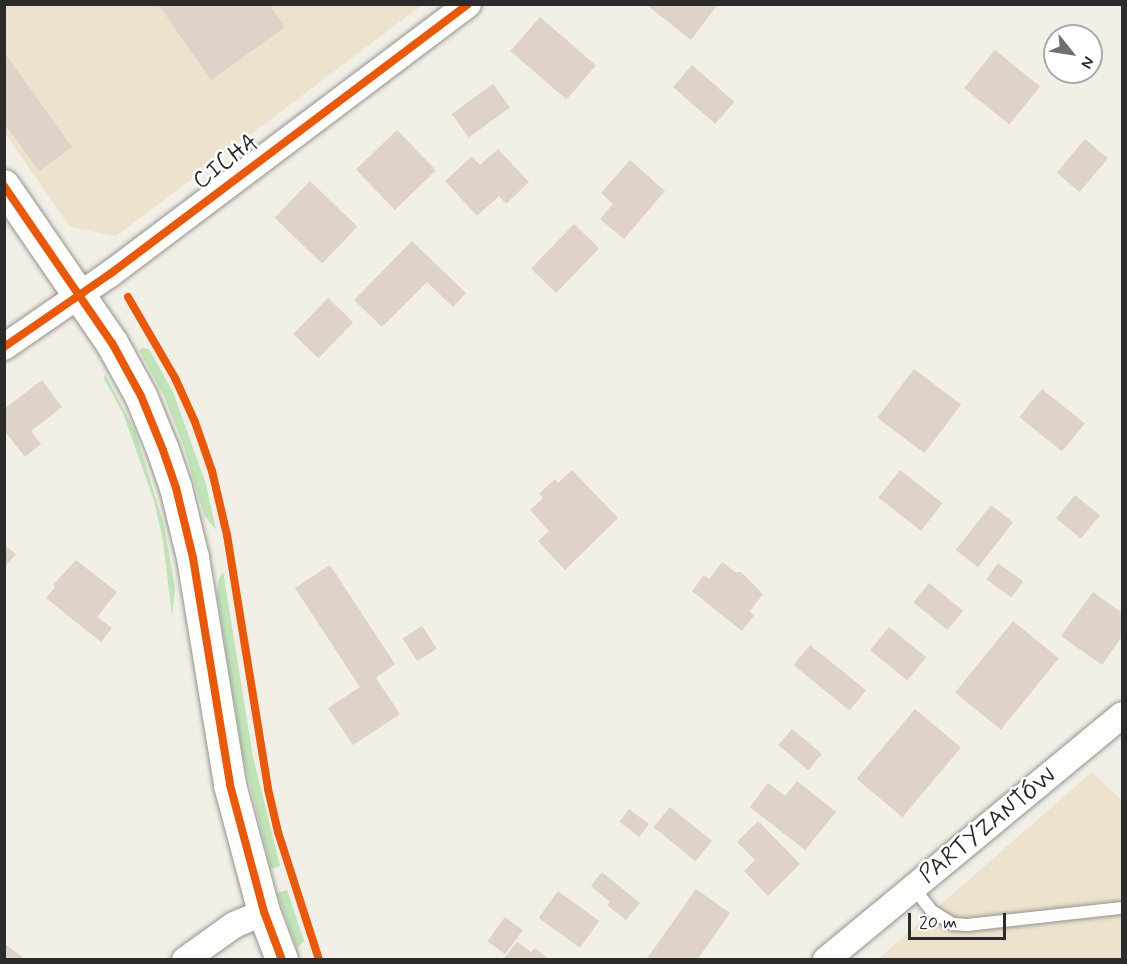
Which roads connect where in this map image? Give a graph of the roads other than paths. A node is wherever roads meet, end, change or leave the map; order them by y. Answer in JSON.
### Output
{"nodes":[{"id":1,"x":468,"y":4,"type":"edge"},
{"id":2,"x":4,"y":186,"type":"edge"},
{"id":3,"x":81,"y":294,"type":"junction"},
{"id":4,"x":4,"y":347,"type":"edge"},
{"id":5,"x":1122,"y":715,"type":"edge"},
{"id":6,"x":913,"y":887,"type":"junction"},
{"id":7,"x":1122,"y":908,"type":"edge"},
{"id":8,"x":264,"y":912,"type":"junction"},
{"id":9,"x":185,"y":960,"type":"edge"},
{"id":10,"x":282,"y":960,"type":"edge"},
{"id":11,"x":826,"y":960,"type":"edge"}],
"edges":[{"from":1,"to":3,"type":"street","name":"CICHA"},
{"from":2,"to":3,"type":"street"},
{"from":3,"to":4,"type":"street","name":"CICHA"},
{"from":3,"to":8,"type":"street"},
{"from":5,"to":6,"type":"street","name":"PARTYZANTÓW"},
{"from":6,"to":7,"type":"lane"},
{"from":6,"to":11,"type":"street","name":"PARTYZANTÓW"},
{"from":8,"to":9,"type":"street"},
{"from":8,"to":10,"type":"street"}]}
